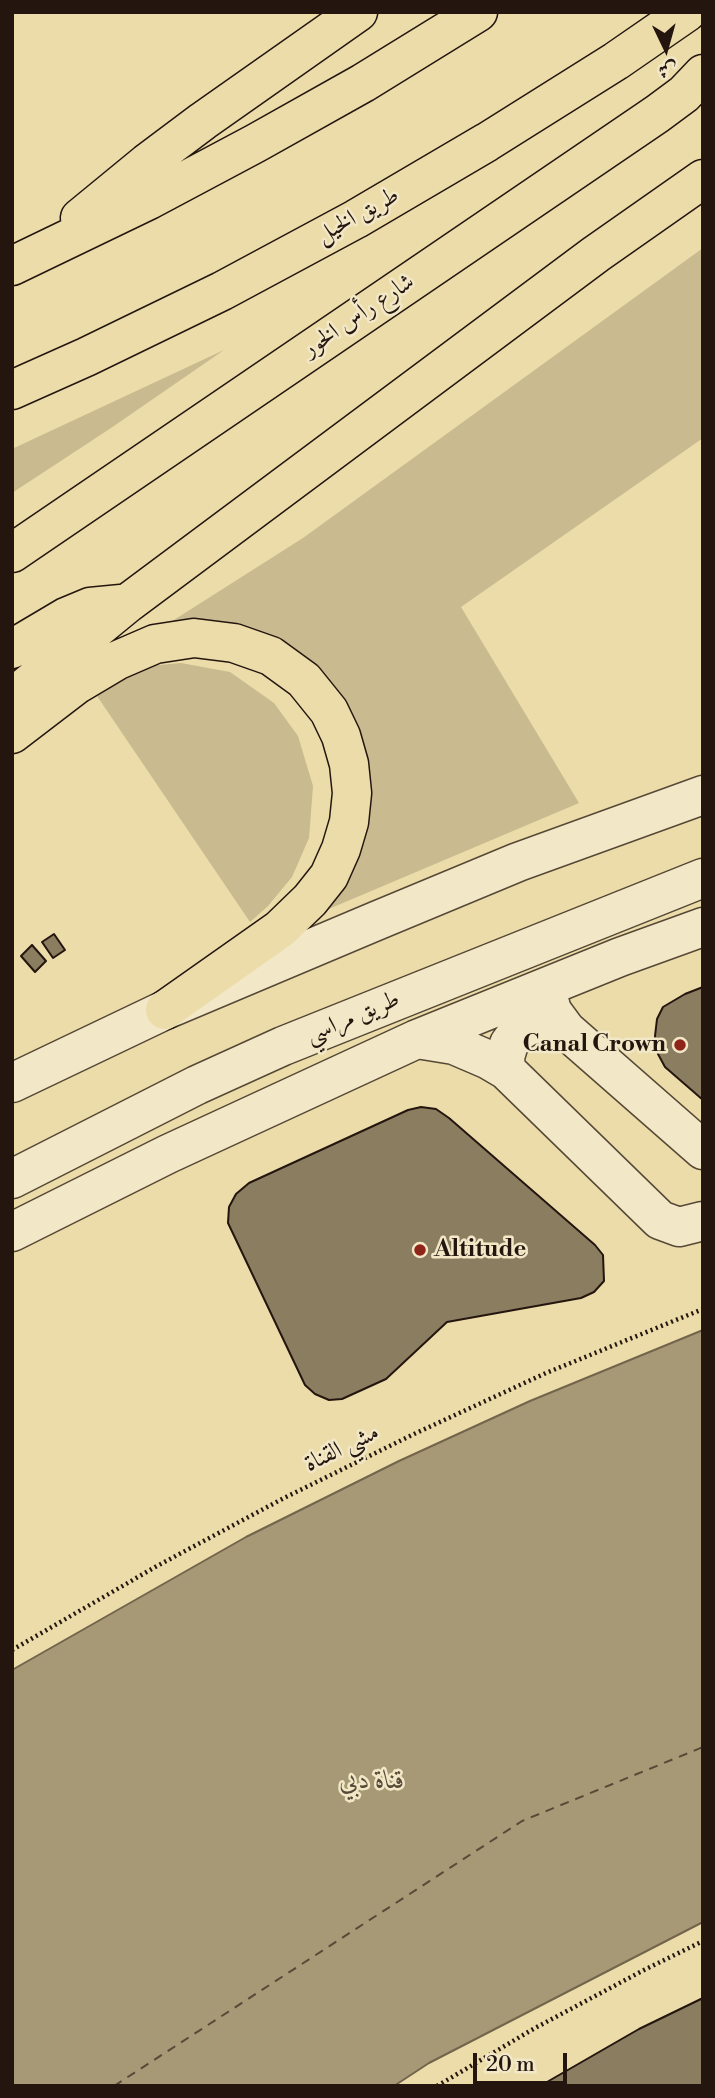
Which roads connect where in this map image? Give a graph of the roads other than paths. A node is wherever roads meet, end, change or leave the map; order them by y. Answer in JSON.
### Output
{"nodes":[{"id":1,"x":358,"y":12,"type":"edge"},
{"id":2,"x":478,"y":12,"type":"edge"},
{"id":3,"x":687,"y":12,"type":"edge"},
{"id":4,"x":703,"y":74,"type":"edge"},
{"id":5,"x":703,"y":179,"type":"edge"},
{"id":6,"x":26,"y":260,"type":"edge"},
{"id":7,"x":12,"y":390,"type":"edge"},
{"id":8,"x":12,"y":553,"type":"edge"},
{"id":9,"x":128,"y":603,"type":"junction"},
{"id":10,"x":12,"y":649,"type":"edge"},
{"id":11,"x":12,"y":698,"type":"edge"},
{"id":12,"x":12,"y":734,"type":"edge"},
{"id":13,"x":703,"y":795,"type":"edge"},
{"id":14,"x":703,"y":878,"type":"edge"},
{"id":15,"x":703,"y":927,"type":"edge"},
{"id":16,"x":545,"y":988,"type":"junction"},
{"id":17,"x":165,"y":1010,"type":"junction"},
{"id":18,"x":566,"y":1030,"type":"junction"},
{"id":19,"x":417,"y":1040,"type":"junction"},
{"id":20,"x":506,"y":1070,"type":"junction"},
{"id":21,"x":12,"y":1083,"type":"edge"},
{"id":22,"x":703,"y":1150,"type":"edge"},
{"id":23,"x":12,"y":1179,"type":"edge"},
{"id":24,"x":703,"y":1221,"type":"edge"},
{"id":25,"x":12,"y":1233,"type":"edge"}],
"edges":[{"from":1,"to":6,"type":"highway"},
{"from":2,"to":6,"type":"highway"},
{"from":3,"to":7,"type":"highway","name":"طريق الخيل"},
{"from":4,"to":8,"type":"highway","name":"شارع رأس الخور"},
{"from":5,"to":9,"type":"highway"},
{"from":9,"to":10,"type":"highway"},
{"from":9,"to":11,"type":"highway"},
{"from":12,"to":17,"type":"highway"},
{"from":13,"to":17,"type":"street"},
{"from":14,"to":23,"type":"street","name":"طريق مراسي"},
{"from":15,"to":16,"type":"street"},
{"from":16,"to":18,"type":"street"},
{"from":16,"to":19,"type":"street"},
{"from":17,"to":21,"type":"street"},
{"from":18,"to":20,"type":"street"},
{"from":18,"to":22,"type":"street"},
{"from":19,"to":20,"type":"street"},
{"from":19,"to":25,"type":"street"},
{"from":20,"to":24,"type":"street"}]}
